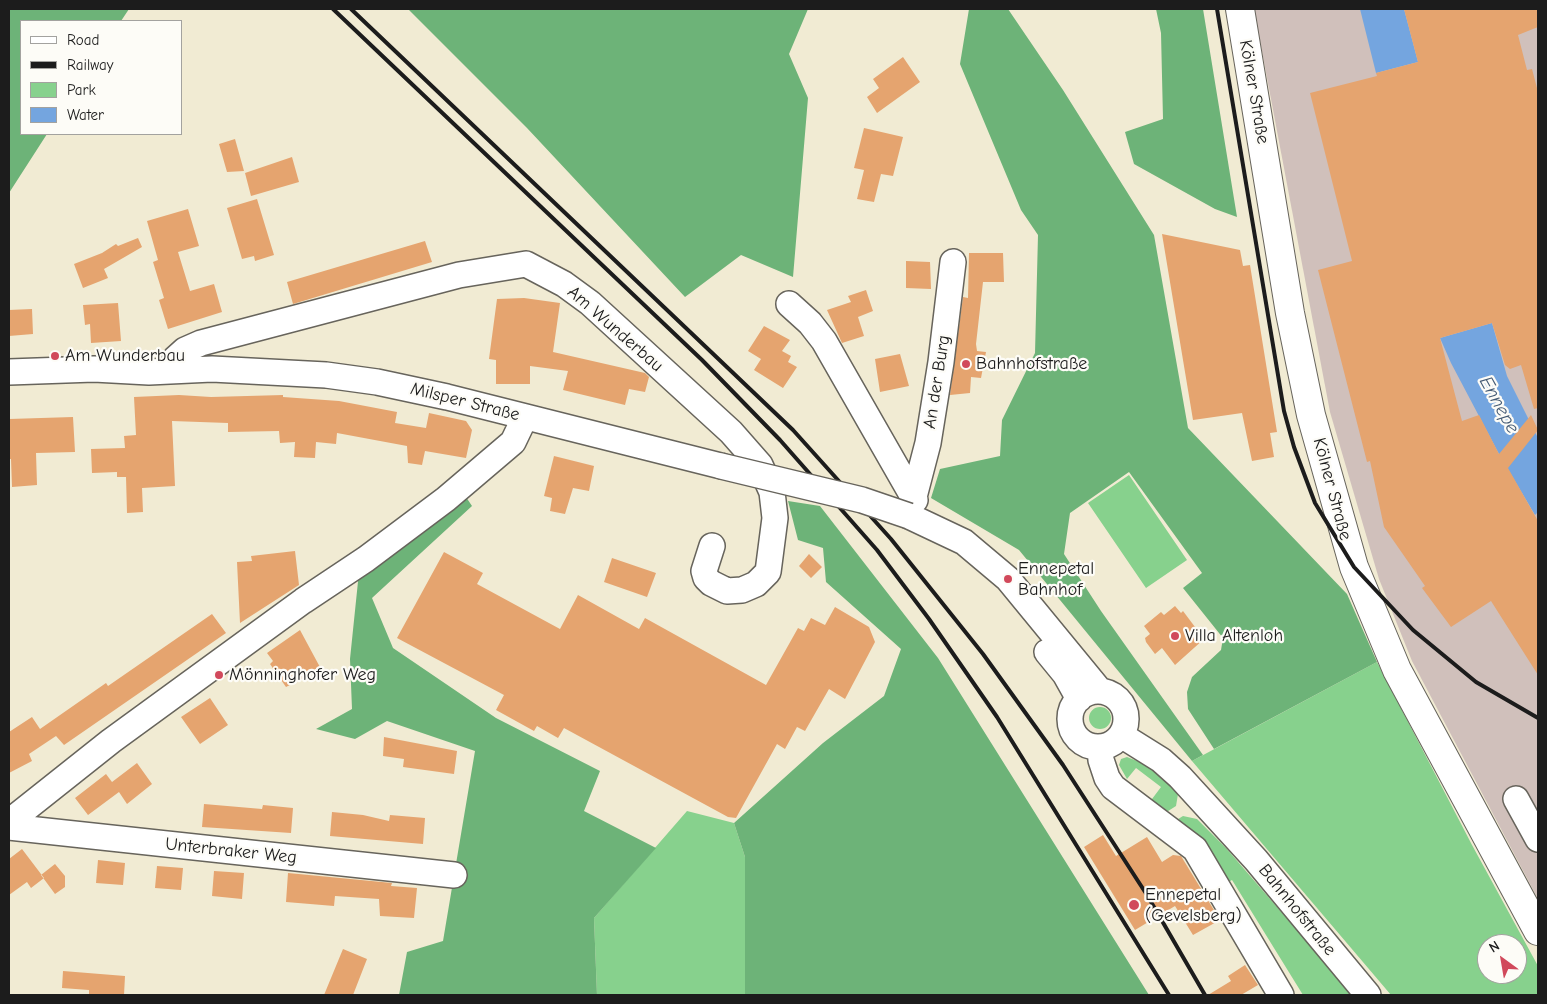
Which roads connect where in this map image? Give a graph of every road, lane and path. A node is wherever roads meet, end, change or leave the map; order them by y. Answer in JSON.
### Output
{"nodes":[{"id":1,"x":1240,"y":9,"type":"edge"},
{"id":2,"x":953,"y":262,"type":"dead end"},
{"id":3,"x":789,"y":304,"type":"dead end"},
{"id":4,"x":173,"y":371,"type":"junction"},
{"id":5,"x":9,"y":372,"type":"edge"},
{"id":6,"x":525,"y":417,"type":"junction"},
{"id":7,"x":912,"y":508,"type":"junction"},
{"id":8,"x":712,"y":546,"type":"dead end"},
{"id":9,"x":1089,"y":695,"type":"junction"},
{"id":10,"x":1116,"y":735,"type":"junction"},
{"id":11,"x":1516,"y":799,"type":"dead end"},
{"id":12,"x":9,"y":822,"type":"edge"},
{"id":13,"x":9,"y":827,"type":"edge"},
{"id":14,"x":1538,"y":839,"type":"edge"},
{"id":15,"x":454,"y":875,"type":"dead end"},
{"id":16,"x":1538,"y":931,"type":"edge"},
{"id":17,"x":1282,"y":995,"type":"edge"},
{"id":18,"x":1368,"y":995,"type":"edge"}],
"edges":[{"from":1,"to":16,"type":"main road","name":"Kölner Straße"},
{"from":2,"to":7,"type":"street","name":"An der Burg"},
{"from":3,"to":7,"type":"street"},
{"from":4,"to":5,"type":"street","name":"Milsper Straße"},
{"from":4,"to":6,"type":"street","name":"Milsper Straße"},
{"from":4,"to":8,"type":"street","name":"Am Wunderbau"},
{"from":6,"to":7,"type":"street","name":"Milsper Straße","bridge":true},
{"from":6,"to":12,"type":"street"},
{"from":7,"to":9,"type":"street"},
{"from":9,"to":10,"type":"street"},
{"from":9,"to":10,"type":"street","name":"Bahnhofstraße"},
{"from":10,"to":17,"type":"street"},
{"from":10,"to":18,"type":"street","name":"Bahnhofstraße"},
{"from":11,"to":14,"type":"street"},
{"from":13,"to":15,"type":"street","name":"Unterbraker Weg"}]}
